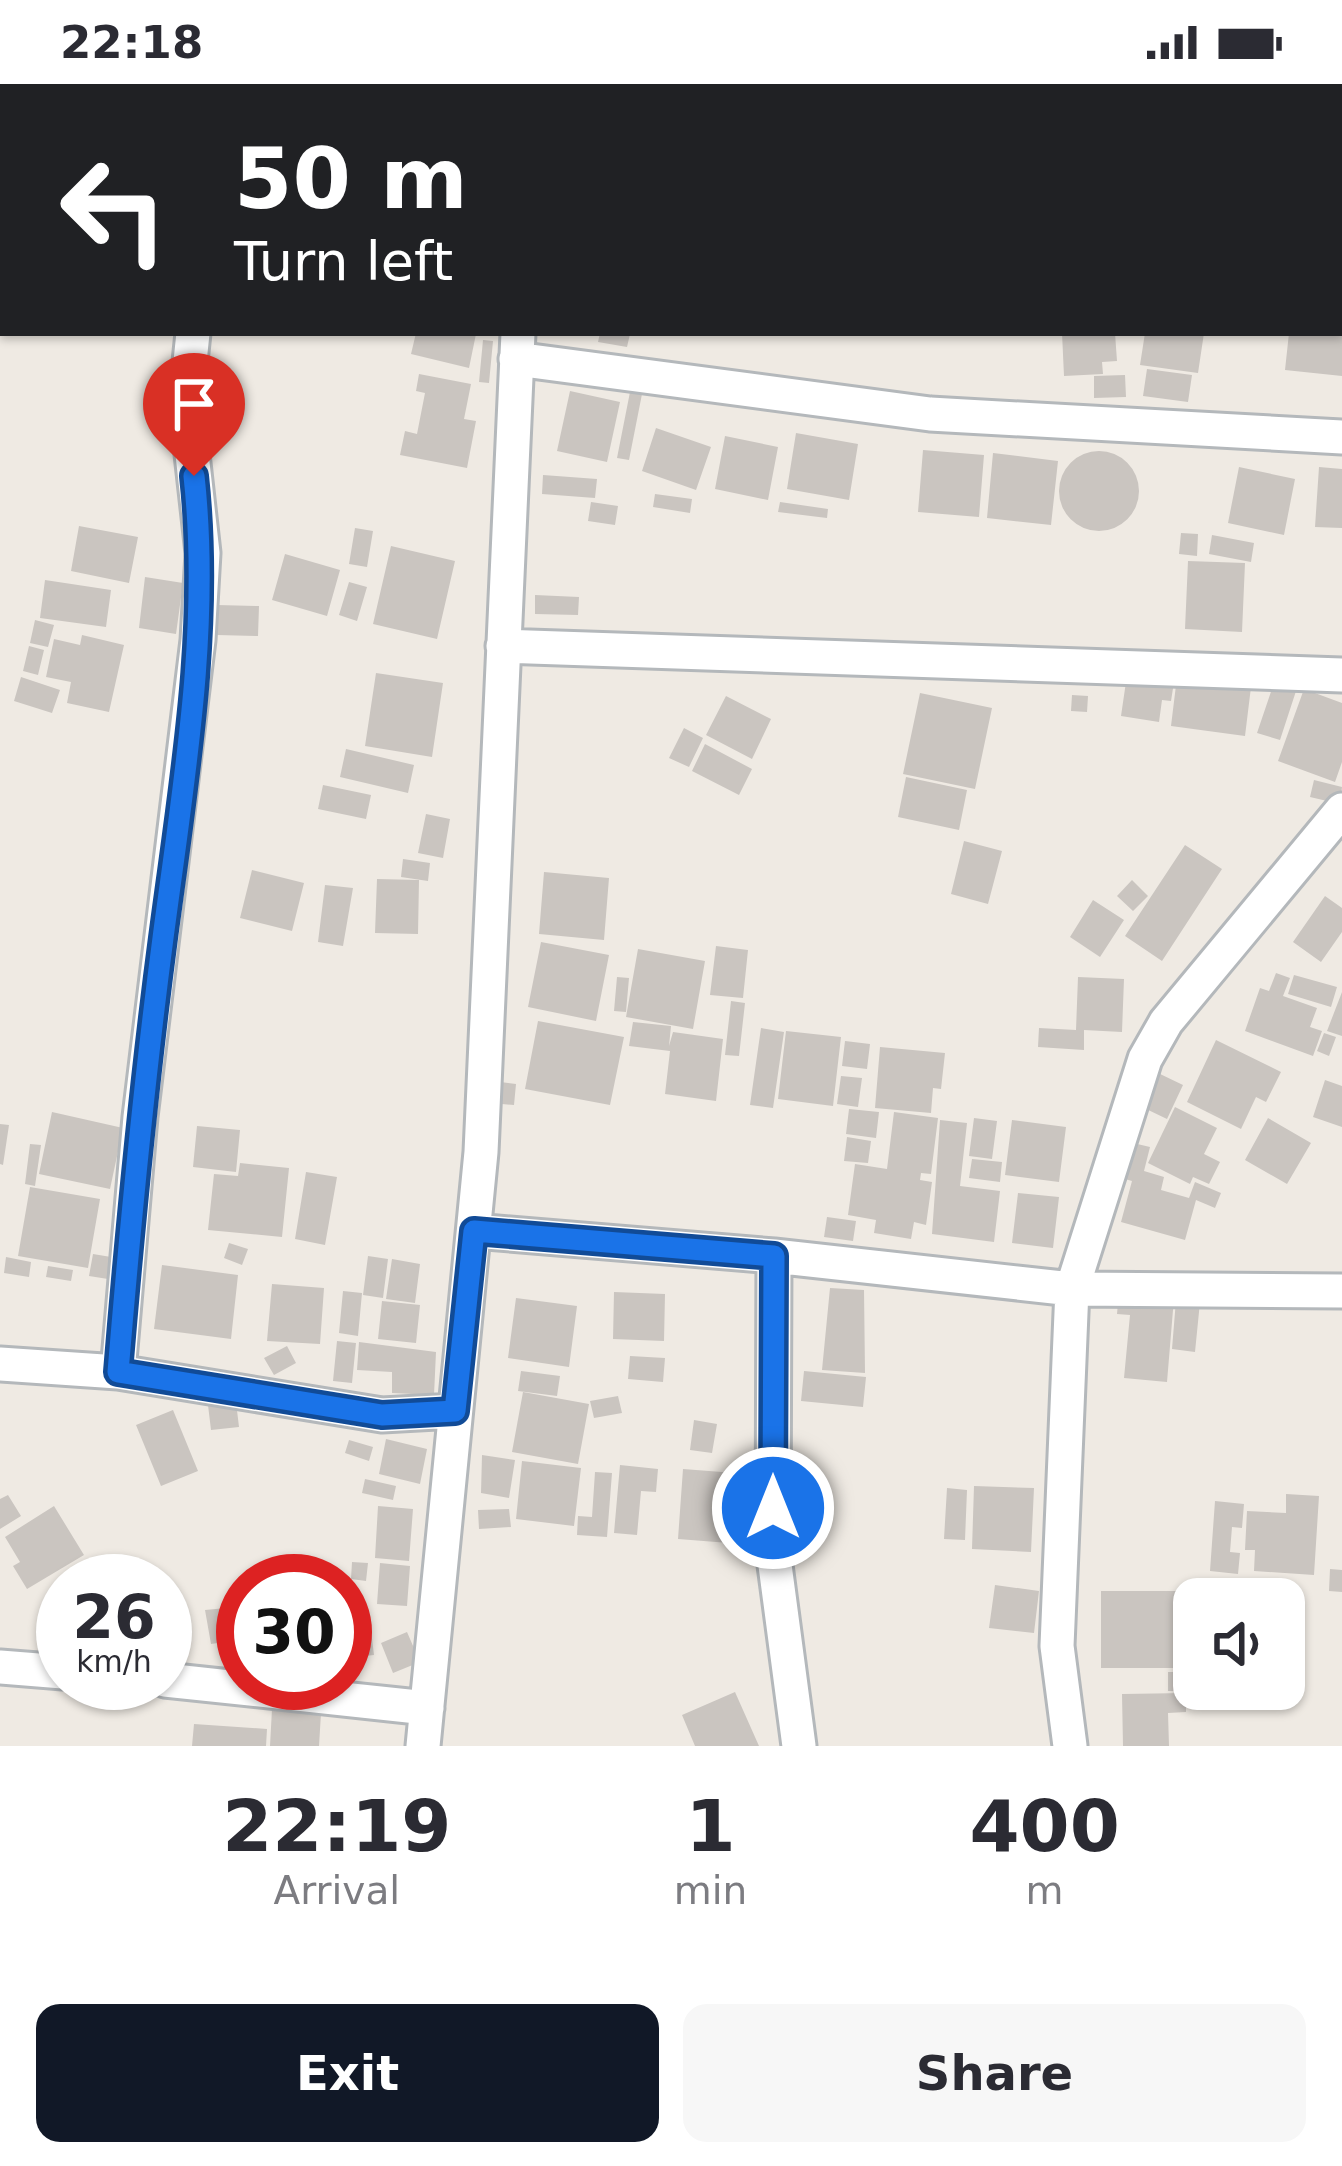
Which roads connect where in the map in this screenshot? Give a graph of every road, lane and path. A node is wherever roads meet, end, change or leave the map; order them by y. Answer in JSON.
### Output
{"nodes":[{"id":1,"x":193,"y":336,"type":"edge"},
{"id":2,"x":517,"y":346,"type":"edge"},
{"id":3,"x":1342,"y":437,"type":"edge"},
{"id":4,"x":502,"y":646,"type":"junction"},
{"id":5,"x":1342,"y":675,"type":"edge"},
{"id":6,"x":1342,"y":810,"type":"edge"},
{"id":7,"x":474,"y":1231,"type":"junction"},
{"id":8,"x":774,"y":1256,"type":"junction"},
{"id":9,"x":1072,"y":1289,"type":"junction"},
{"id":10,"x":1342,"y":1292,"type":"edge"},
{"id":11,"x":0,"y":1364,"type":"edge"},
{"id":12,"x":118,"y":1372,"type":"junction"},
{"id":13,"x":455,"y":1411,"type":"junction"},
{"id":14,"x":0,"y":1667,"type":"edge"},
{"id":15,"x":36,"y":1670,"type":"edge"},
{"id":16,"x":192,"y":1683,"type":"edge"},
{"id":17,"x":427,"y":1708,"type":"junction"},
{"id":18,"x":423,"y":1746,"type":"edge"},
{"id":19,"x":799,"y":1746,"type":"edge"},
{"id":20,"x":1070,"y":1746,"type":"edge"}],
"edges":[{"from":1,"to":12,"type":"street"},
{"from":2,"to":3,"type":"street"},
{"from":2,"to":4,"type":"street"},
{"from":4,"to":5,"type":"street"},
{"from":4,"to":7,"type":"street"},
{"from":6,"to":9,"type":"street"},
{"from":7,"to":8,"type":"street"},
{"from":7,"to":13,"type":"street"},
{"from":8,"to":9,"type":"street"},
{"from":8,"to":19,"type":"street"},
{"from":9,"to":10,"type":"street"},
{"from":9,"to":20,"type":"street"},
{"from":11,"to":12,"type":"street"},
{"from":12,"to":13,"type":"street"},
{"from":13,"to":17,"type":"street"},
{"from":14,"to":15,"type":"street"},
{"from":16,"to":17,"type":"street"},
{"from":17,"to":18,"type":"street"}]}
